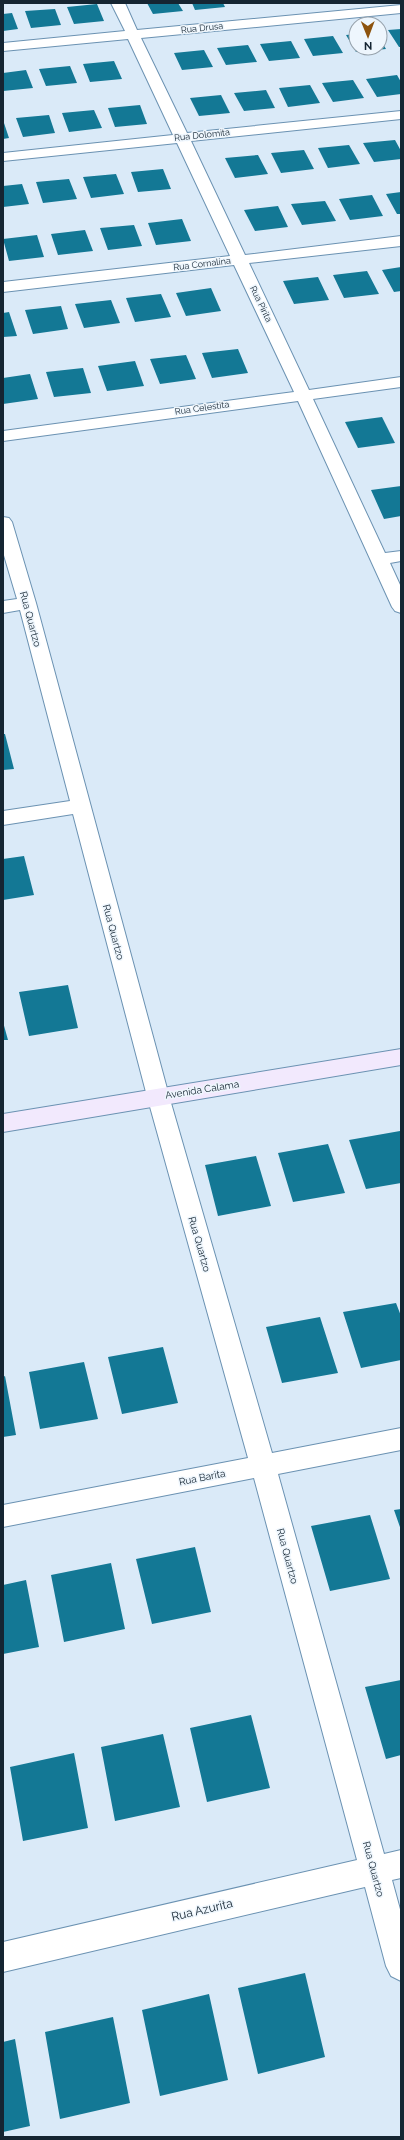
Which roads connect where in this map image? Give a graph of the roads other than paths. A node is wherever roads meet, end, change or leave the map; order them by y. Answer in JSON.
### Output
{"nodes":[{"id":1,"x":118,"y":3,"type":"edge"},
{"id":2,"x":401,"y":9,"type":"edge"},
{"id":3,"x":133,"y":35,"type":"junction"},
{"id":4,"x":3,"y":47,"type":"edge"},
{"id":5,"x":401,"y":115,"type":"edge"},
{"id":6,"x":182,"y":137,"type":"junction"},
{"id":7,"x":3,"y":157,"type":"edge"},
{"id":8,"x":401,"y":241,"type":"edge"},
{"id":9,"x":239,"y":260,"type":"junction"},
{"id":10,"x":3,"y":287,"type":"edge"},
{"id":11,"x":401,"y":382,"type":"edge"},
{"id":12,"x":303,"y":394,"type":"junction"},
{"id":13,"x":3,"y":436,"type":"edge"},
{"id":14,"x":3,"y":522,"type":"edge"},
{"id":15,"x":401,"y":556,"type":"edge"},
{"id":16,"x":378,"y":559,"type":"junction"},
{"id":17,"x":27,"y":603,"type":"junction"},
{"id":18,"x":3,"y":607,"type":"edge"},
{"id":19,"x":401,"y":607,"type":"edge"},
{"id":20,"x":80,"y":806,"type":"junction"},
{"id":21,"x":3,"y":818,"type":"edge"},
{"id":22,"x":401,"y":1057,"type":"edge"},
{"id":23,"x":158,"y":1096,"type":"junction"},
{"id":24,"x":3,"y":1123,"type":"edge"},
{"id":25,"x":401,"y":1439,"type":"edge"},
{"id":26,"x":263,"y":1465,"type":"junction"},
{"id":27,"x":3,"y":1516,"type":"edge"},
{"id":28,"x":388,"y":1867,"type":"edge"},
{"id":29,"x":3,"y":1957,"type":"edge"},
{"id":30,"x":401,"y":1966,"type":"edge"}],
"edges":[{"from":1,"to":3,"type":"street","name":"Rua Pirita"},
{"from":2,"to":3,"type":"street","name":"Rua Drusa"},
{"from":3,"to":4,"type":"street","name":"Rua Drusa"},
{"from":3,"to":6,"type":"street","name":"Rua Pirita"},
{"from":5,"to":6,"type":"street","name":"Rua Dolomita"},
{"from":6,"to":7,"type":"street","name":"Rua Dolomita"},
{"from":6,"to":9,"type":"street","name":"Rua Pirita"},
{"from":8,"to":9,"type":"street","name":"Rua Cornalina"},
{"from":9,"to":10,"type":"street","name":"Rua Cornalina"},
{"from":9,"to":12,"type":"street","name":"Rua Pirita"},
{"from":11,"to":12,"type":"street","name":"Rua Celestita"},
{"from":12,"to":13,"type":"street","name":"Rua Celestita"},
{"from":12,"to":16,"type":"street","name":"Rua Pirita"},
{"from":14,"to":17,"type":"street","name":"Rua Quartzo"},
{"from":15,"to":16,"type":"street"},
{"from":16,"to":19,"type":"street","name":"Rua Pirita"},
{"from":17,"to":18,"type":"street"},
{"from":17,"to":20,"type":"street","name":"Rua Quartzo"},
{"from":20,"to":21,"type":"street"},
{"from":20,"to":23,"type":"street","name":"Rua Quartzo"},
{"from":22,"to":23,"type":"street","name":"Avenida Calama"},
{"from":23,"to":24,"type":"street","name":"Avenida Calama"},
{"from":23,"to":26,"type":"street","name":"Rua Quartzo"},
{"from":25,"to":26,"type":"street","name":"Rua Barita"},
{"from":26,"to":27,"type":"street","name":"Rua Barita"},
{"from":26,"to":28,"type":"street","name":"Rua Quartzo"},
{"from":28,"to":29,"type":"street","name":"Rua Azurita"},
{"from":28,"to":30,"type":"street","name":"Rua Quartzo"}]}
